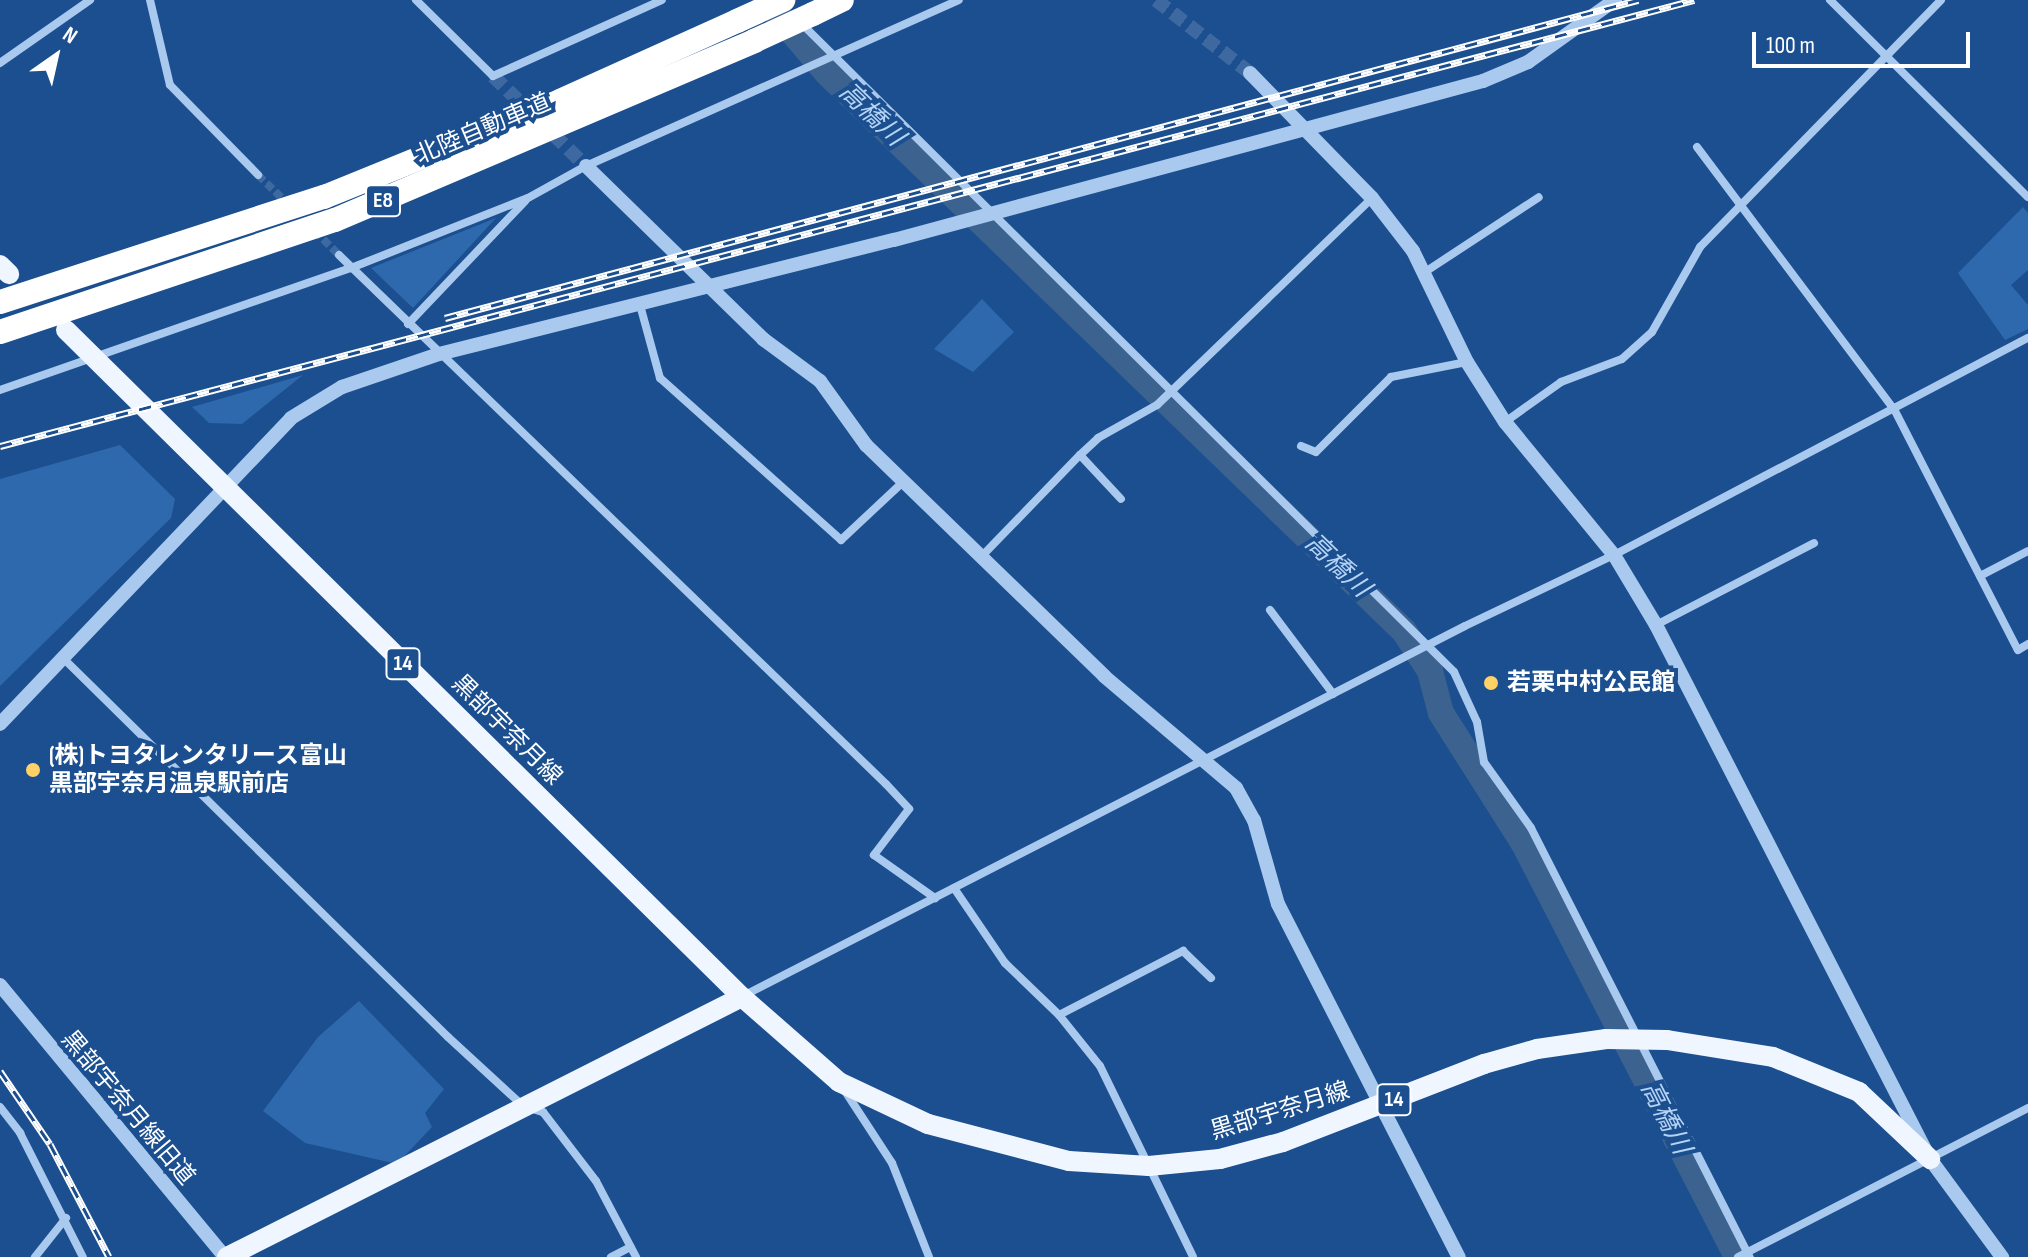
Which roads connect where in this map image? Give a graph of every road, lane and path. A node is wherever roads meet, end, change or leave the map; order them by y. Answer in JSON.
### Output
{"nodes":[{"id":1,"x":90,"y":0,"type":"edge"},
{"id":2,"x":150,"y":0,"type":"edge"},
{"id":3,"x":416,"y":0,"type":"edge"},
{"id":4,"x":662,"y":0,"type":"edge"},
{"id":5,"x":775,"y":0,"type":"edge"},
{"id":6,"x":783,"y":0,"type":"edge"},
{"id":7,"x":842,"y":0,"type":"edge"},
{"id":8,"x":959,"y":0,"type":"edge"},
{"id":9,"x":1615,"y":0,"type":"edge"},
{"id":10,"x":1830,"y":0,"type":"edge"},
{"id":11,"x":1941,"y":0,"type":"edge"},
{"id":12,"x":835,"y":54,"type":"junction"},
{"id":13,"x":1887,"y":55,"type":"junction"},
{"id":14,"x":0,"y":63,"type":"edge"},
{"id":15,"x":1250,"y":73,"type":"tunnel mouth"},
{"id":16,"x":1307,"y":130,"type":"junction"},
{"id":17,"x":1697,"y":147,"type":"dead end"},
{"id":18,"x":586,"y":166,"type":"junction"},
{"id":19,"x":258,"y":175,"type":"tunnel mouth"},
{"id":20,"x":1539,"y":197,"type":"dead end"},
{"id":21,"x":2028,"y":197,"type":"edge"},
{"id":22,"x":528,"y":198,"type":"junction"},
{"id":23,"x":1372,"y":198,"type":"junction"},
{"id":24,"x":1741,"y":207,"type":"junction"},
{"id":25,"x":993,"y":214,"type":"junction"},
{"id":26,"x":339,"y":255,"type":"tunnel mouth"},
{"id":27,"x":351,"y":268,"type":"junction"},
{"id":28,"x":1425,"y":272,"type":"junction"},
{"id":29,"x":710,"y":287,"type":"junction"},
{"id":30,"x":0,"y":302,"type":"edge"},
{"id":31,"x":640,"y":305,"type":"junction"},
{"id":32,"x":408,"y":324,"type":"junction"},
{"id":33,"x":66,"y":330,"type":"dead end"},
{"id":34,"x":0,"y":332,"type":"edge"},
{"id":35,"x":2028,"y":338,"type":"edge"},
{"id":36,"x":439,"y":354,"type":"junction"},
{"id":37,"x":95,"y":359,"type":"junction"},
{"id":38,"x":1467,"y":362,"type":"junction"},
{"id":39,"x":0,"y":390,"type":"edge"},
{"id":40,"x":1173,"y":391,"type":"junction"},
{"id":41,"x":1894,"y":409,"type":"junction"},
{"id":42,"x":1505,"y":422,"type":"junction"},
{"id":43,"x":1301,"y":446,"type":"dead end"},
{"id":44,"x":1080,"y":455,"type":"junction"},
{"id":45,"x":904,"y":481,"type":"junction"},
{"id":46,"x":226,"y":490,"type":"junction"},
{"id":47,"x":1121,"y":499,"type":"dead end"},
{"id":48,"x":1814,"y":543,"type":"dead end"},
{"id":49,"x":2028,"y":551,"type":"edge"},
{"id":50,"x":1614,"y":555,"type":"junction"},
{"id":51,"x":981,"y":557,"type":"junction"},
{"id":52,"x":1980,"y":576,"type":"junction"},
{"id":53,"x":1270,"y":610,"type":"dead end"},
{"id":54,"x":1656,"y":625,"type":"junction"},
{"id":55,"x":1429,"y":644,"type":"junction"},
{"id":56,"x":2028,"y":644,"type":"edge"},
{"id":57,"x":64,"y":659,"type":"junction"},
{"id":58,"x":1333,"y":694,"type":"junction"},
{"id":59,"x":0,"y":724,"type":"edge"},
{"id":60,"x":1205,"y":759,"type":"junction"},
{"id":61,"x":954,"y":888,"type":"junction"},
{"id":62,"x":935,"y":898,"type":"junction"},
{"id":63,"x":1211,"y":978,"type":"dead end"},
{"id":64,"x":0,"y":985,"type":"edge"},
{"id":65,"x":742,"y":997,"type":"junction"},
{"id":66,"x":1059,"y":1015,"type":"junction"},
{"id":67,"x":1639,"y":1040,"type":"junction"},
{"id":68,"x":839,"y":1082,"type":"junction"},
{"id":69,"x":1381,"y":1105,"type":"junction"},
{"id":70,"x":523,"y":1106,"type":"junction"},
{"id":71,"x":0,"y":1107,"type":"edge"},
{"id":72,"x":2028,"y":1108,"type":"edge"},
{"id":73,"x":1930,"y":1159,"type":"junction"},
{"id":74,"x":1149,"y":1166,"type":"junction"},
{"id":75,"x":66,"y":1218,"type":"junction"},
{"id":76,"x":631,"y":1247,"type":"junction"},
{"id":77,"x":1749,"y":1254,"type":"edge"},
{"id":78,"x":35,"y":1257,"type":"edge"},
{"id":79,"x":83,"y":1257,"type":"edge"},
{"id":80,"x":226,"y":1257,"type":"edge"},
{"id":81,"x":611,"y":1257,"type":"edge"},
{"id":82,"x":636,"y":1257,"type":"edge"},
{"id":83,"x":929,"y":1257,"type":"edge"},
{"id":84,"x":1193,"y":1257,"type":"edge"},
{"id":85,"x":1459,"y":1257,"type":"edge"},
{"id":86,"x":1738,"y":1257,"type":"edge"},
{"id":87,"x":2002,"y":1257,"type":"edge"}],
"edges":[{"from":1,"to":14,"type":"street"},
{"from":2,"to":19,"type":"street"},
{"from":3,"to":4,"type":"street"},
{"from":5,"to":12,"type":"street"},
{"from":6,"to":30,"type":"highway","name":"北陸自動車道","number":"E8","bridge":true},
{"from":7,"to":34,"type":"highway","name":"北陸自動車道","number":"E8","bridge":true},
{"from":8,"to":12,"type":"street"},
{"from":9,"to":16,"type":"street"},
{"from":10,"to":13,"type":"street"},
{"from":11,"to":13,"type":"street"},
{"from":12,"to":18,"type":"street"},
{"from":12,"to":25,"type":"street"},
{"from":13,"to":21,"type":"street"},
{"from":13,"to":24,"type":"street"},
{"from":15,"to":16,"type":"street"},
{"from":16,"to":23,"type":"street"},
{"from":16,"to":25,"type":"street"},
{"from":17,"to":24,"type":"street"},
{"from":18,"to":22,"type":"street"},
{"from":18,"to":29,"type":"street"},
{"from":20,"to":28,"type":"street"},
{"from":22,"to":27,"type":"street"},
{"from":22,"to":32,"type":"street"},
{"from":23,"to":28,"type":"street"},
{"from":23,"to":40,"type":"street"},
{"from":24,"to":41,"type":"street"},
{"from":24,"to":42,"type":"street"},
{"from":25,"to":29,"type":"street"},
{"from":25,"to":40,"type":"street"},
{"from":26,"to":27,"type":"street"},
{"from":27,"to":32,"type":"street"},
{"from":27,"to":37,"type":"street"},
{"from":28,"to":38,"type":"street"},
{"from":29,"to":31,"type":"street"},
{"from":29,"to":45,"type":"street"},
{"from":31,"to":36,"type":"street"},
{"from":31,"to":45,"type":"street"},
{"from":32,"to":36,"type":"street"},
{"from":33,"to":37,"type":"main road","name":"黒部宇奈月線","number":"14"},
{"from":35,"to":41,"type":"street"},
{"from":36,"to":46,"type":"street"},
{"from":36,"to":62,"type":"street"},
{"from":37,"to":39,"type":"street"},
{"from":37,"to":46,"type":"main road","name":"黒部宇奈月線","number":"14"},
{"from":38,"to":42,"type":"street"},
{"from":38,"to":43,"type":"street"},
{"from":40,"to":44,"type":"street"},
{"from":40,"to":55,"type":"street"},
{"from":41,"to":50,"type":"street"},
{"from":41,"to":52,"type":"street"},
{"from":42,"to":50,"type":"street"},
{"from":44,"to":47,"type":"street"},
{"from":44,"to":51,"type":"street"},
{"from":45,"to":51,"type":"street"},
{"from":46,"to":57,"type":"street"},
{"from":46,"to":65,"type":"main road","name":"黒部宇奈月線","number":"14"},
{"from":48,"to":54,"type":"street"},
{"from":49,"to":52,"type":"street"},
{"from":50,"to":54,"type":"street"},
{"from":50,"to":55,"type":"street"},
{"from":51,"to":60,"type":"street"},
{"from":52,"to":56,"type":"street"},
{"from":53,"to":58,"type":"street"},
{"from":54,"to":73,"type":"street"},
{"from":55,"to":58,"type":"street"},
{"from":55,"to":67,"type":"street"},
{"from":57,"to":59,"type":"street"},
{"from":57,"to":70,"type":"street"},
{"from":58,"to":60,"type":"street"},
{"from":60,"to":61,"type":"street"},
{"from":60,"to":69,"type":"street"},
{"from":61,"to":62,"type":"street"},
{"from":61,"to":66,"type":"street"},
{"from":62,"to":65,"type":"street"},
{"from":63,"to":66,"type":"street"},
{"from":64,"to":80,"type":"street","name":"黒部宇奈月線旧道"},
{"from":65,"to":68,"type":"main road","name":"黒部宇奈月線","number":"14"},
{"from":65,"to":70,"type":"main road"},
{"from":66,"to":74,"type":"street"},
{"from":67,"to":69,"type":"main road","name":"黒部宇奈月線","number":"14"},
{"from":67,"to":73,"type":"main road","name":"黒部宇奈月線","number":"14"},
{"from":67,"to":77,"type":"street"},
{"from":68,"to":74,"type":"main road","name":"黒部宇奈月線","number":"14"},
{"from":68,"to":83,"type":"street"},
{"from":69,"to":74,"type":"main road","name":"黒部宇奈月線","number":"14"},
{"from":69,"to":85,"type":"street"},
{"from":70,"to":76,"type":"street"},
{"from":70,"to":80,"type":"main road"},
{"from":71,"to":75,"type":"street"},
{"from":72,"to":73,"type":"street"},
{"from":73,"to":77,"type":"street"},
{"from":73,"to":87,"type":"street"},
{"from":74,"to":84,"type":"street"},
{"from":75,"to":78,"type":"street"},
{"from":75,"to":79,"type":"street"},
{"from":76,"to":81,"type":"street"},
{"from":76,"to":82,"type":"street"},
{"from":77,"to":86,"type":"street"}]}
